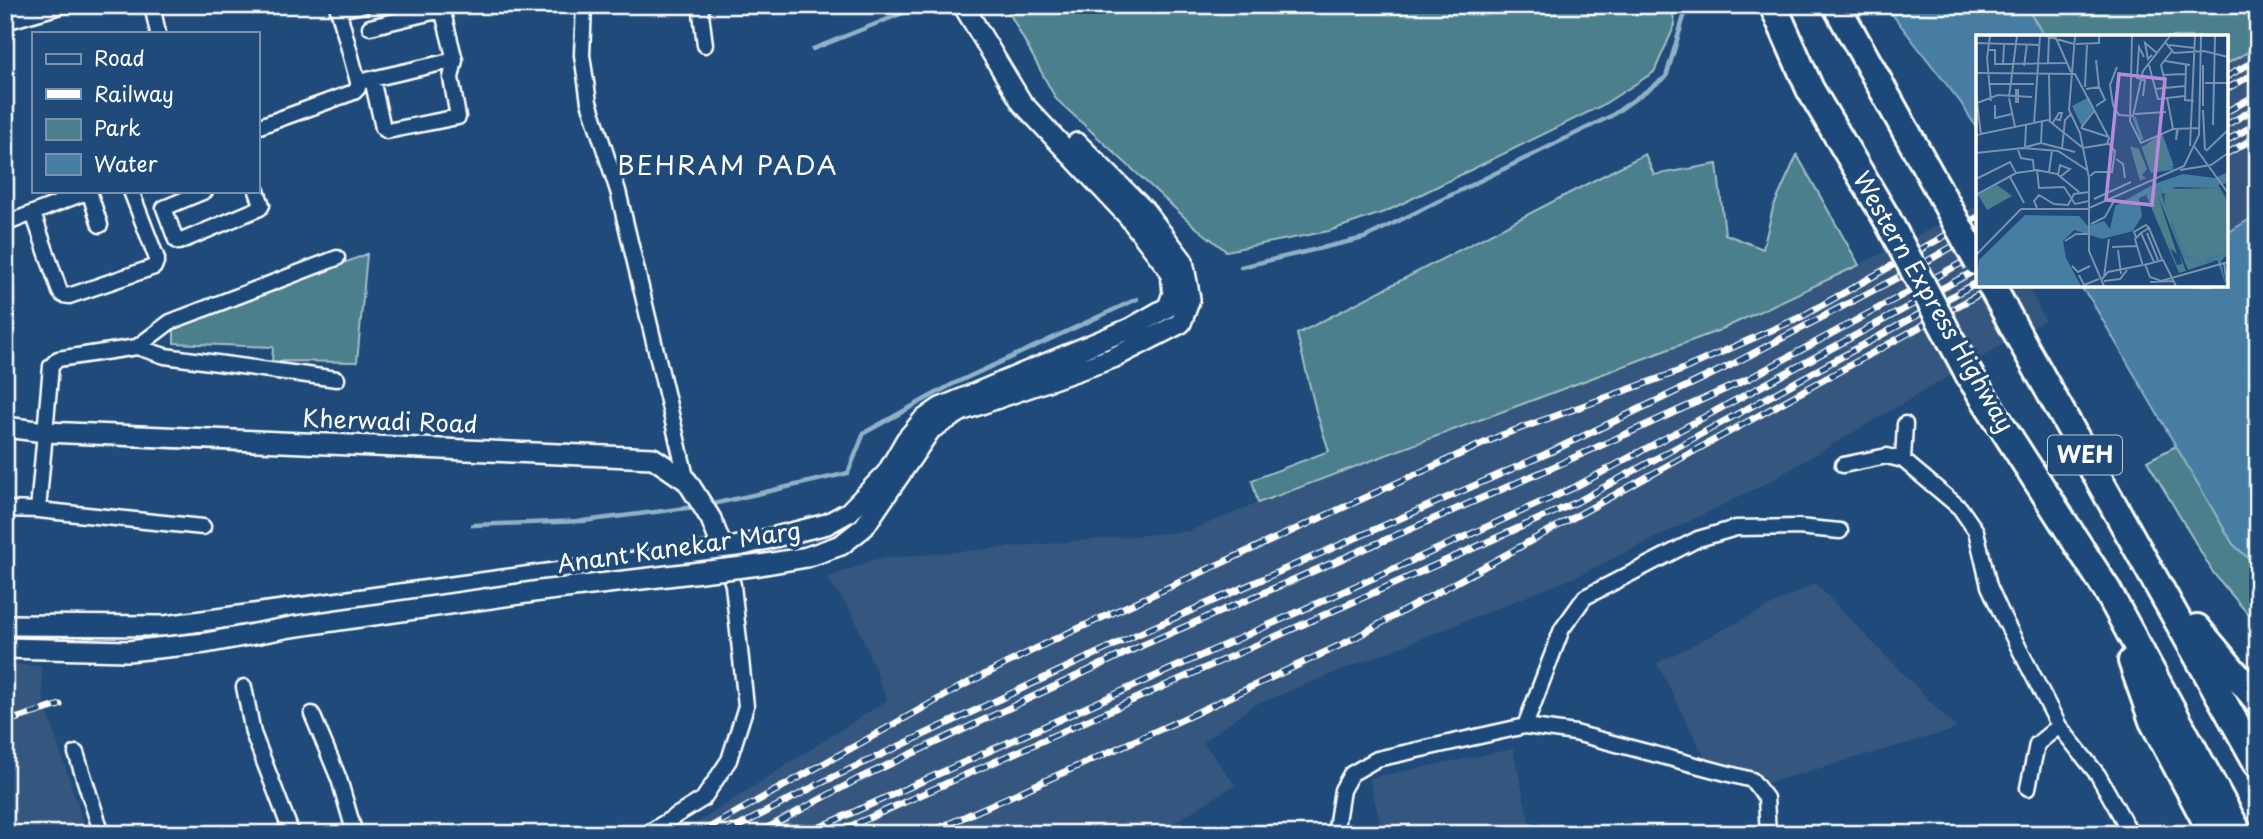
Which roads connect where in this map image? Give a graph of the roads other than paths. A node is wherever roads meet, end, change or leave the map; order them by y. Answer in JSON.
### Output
{"nodes":[{"id":1,"x":64,"y":5,"type":"edge"},
{"id":2,"x":152,"y":5,"type":"edge"},
{"id":3,"x":364,"y":5,"type":"edge"},
{"id":4,"x":584,"y":5,"type":"edge"},
{"id":5,"x":700,"y":5,"type":"edge"},
{"id":6,"x":963,"y":5,"type":"edge"},
{"id":7,"x":976,"y":5,"type":"edge"},
{"id":8,"x":1758,"y":5,"type":"edge"},
{"id":9,"x":1773,"y":5,"type":"edge"},
{"id":10,"x":1836,"y":5,"type":"edge"},
{"id":11,"x":338,"y":8,"type":"edge"},
{"id":12,"x":5,"y":22,"type":"edge"},
{"id":13,"x":370,"y":27,"type":"dead end"},
{"id":14,"x":158,"y":32,"type":"edge"},
{"id":15,"x":705,"y":44,"type":"dead end"},
{"id":16,"x":455,"y":60,"type":"junction"},
{"id":17,"x":1000,"y":60,"type":"junction"},
{"id":18,"x":365,"y":80,"type":"junction"},
{"id":19,"x":1810,"y":89,"type":"junction"},
{"id":20,"x":259,"y":126,"type":"edge"},
{"id":21,"x":86,"y":192,"type":"edge"},
{"id":22,"x":89,"y":192,"type":"edge"},
{"id":23,"x":131,"y":192,"type":"edge"},
{"id":24,"x":201,"y":192,"type":"edge"},
{"id":25,"x":257,"y":192,"type":"edge"},
{"id":26,"x":33,"y":213,"type":"junction"},
{"id":27,"x":5,"y":224,"type":"edge"},
{"id":28,"x":100,"y":225,"type":"dead end"},
{"id":29,"x":337,"y":258,"type":"dead end"},
{"id":30,"x":1976,"y":258,"type":"edge"},
{"id":31,"x":1992,"y":287,"type":"edge"},
{"id":32,"x":137,"y":347,"type":"junction"},
{"id":33,"x":337,"y":379,"type":"dead end"},
{"id":34,"x":1906,"y":424,"type":"dead end"},
{"id":35,"x":5,"y":427,"type":"edge"},
{"id":36,"x":45,"y":432,"type":"junction"},
{"id":37,"x":1903,"y":460,"type":"junction"},
{"id":38,"x":1843,"y":465,"type":"dead end"},
{"id":39,"x":687,"y":481,"type":"junction"},
{"id":40,"x":5,"y":509,"type":"edge"},
{"id":41,"x":38,"y":510,"type":"junction"},
{"id":42,"x":203,"y":527,"type":"dead end"},
{"id":43,"x":1840,"y":531,"type":"dead end"},
{"id":44,"x":723,"y":550,"type":"junction"},
{"id":45,"x":2148,"y":567,"type":"junction"},
{"id":46,"x":2106,"y":590,"type":"junction"},
{"id":47,"x":5,"y":625,"type":"edge"},
{"id":48,"x":5,"y":648,"type":"edge"},
{"id":49,"x":244,"y":687,"type":"dead end"},
{"id":50,"x":2258,"y":701,"type":"edge"},
{"id":51,"x":312,"y":714,"type":"dead end"},
{"id":52,"x":1525,"y":726,"type":"junction"},
{"id":53,"x":2059,"y":726,"type":"junction"},
{"id":54,"x":76,"y":753,"type":"dead end"},
{"id":55,"x":2258,"y":764,"type":"edge"},
{"id":56,"x":2028,"y":788,"type":"dead end"},
{"id":57,"x":102,"y":834,"type":"edge"},
{"id":58,"x":292,"y":834,"type":"edge"},
{"id":59,"x":355,"y":834,"type":"edge"},
{"id":60,"x":646,"y":834,"type":"edge"},
{"id":61,"x":1335,"y":834,"type":"edge"},
{"id":62,"x":1768,"y":834,"type":"edge"},
{"id":63,"x":2131,"y":834,"type":"edge"},
{"id":64,"x":2213,"y":834,"type":"edge"},
{"id":65,"x":2239,"y":834,"type":"edge"}],
"edges":[{"from":1,"to":12,"type":"street"},
{"from":2,"to":14,"type":"street"},
{"from":3,"to":11,"type":"street"},
{"from":4,"to":39,"type":"street"},
{"from":5,"to":15,"type":"street"},
{"from":6,"to":17,"type":"street","name":"Anant Kanekar Marg"},
{"from":7,"to":17,"type":"street","name":"Anant Kanekar Marg"},
{"from":8,"to":19,"type":"highway"},
{"from":9,"to":19,"type":"highway","name":"Western Express Highway","number":"WEH"},
{"from":10,"to":30,"type":"highway","bridge":true},
{"from":11,"to":18,"type":"street"},
{"from":13,"to":16,"type":"street"},
{"from":16,"to":18,"type":"street"},
{"from":16,"to":18,"type":"street"},
{"from":17,"to":44,"type":"street","name":"Anant Kanekar Marg"},
{"from":17,"to":48,"type":"street","name":"Anant Kanekar Marg","bridge":true},
{"from":18,"to":20,"type":"street"},
{"from":19,"to":46,"type":"highway","name":"Western Express Highway","number":"WEH","bridge":true},
{"from":21,"to":26,"type":"street"},
{"from":22,"to":28,"type":"street"},
{"from":23,"to":26,"type":"street"},
{"from":24,"to":25,"type":"street"},
{"from":26,"to":27,"type":"street"},
{"from":29,"to":32,"type":"street"},
{"from":31,"to":45,"type":"highway","number":"WEH","bridge":true},
{"from":32,"to":33,"type":"street"},
{"from":32,"to":36,"type":"street"},
{"from":34,"to":37,"type":"street"},
{"from":35,"to":36,"type":"street","name":"Kherwadi Road"},
{"from":36,"to":39,"type":"street","name":"Kherwadi Road"},
{"from":36,"to":41,"type":"street"},
{"from":37,"to":38,"type":"street"},
{"from":37,"to":53,"type":"street"},
{"from":39,"to":44,"type":"street","name":"Kherwadi Road"},
{"from":40,"to":41,"type":"street"},
{"from":41,"to":42,"type":"street"},
{"from":43,"to":52,"type":"street"},
{"from":44,"to":47,"type":"street","name":"Anant Kanekar Marg"},
{"from":44,"to":60,"type":"street"},
{"from":45,"to":50,"type":"highway"},
{"from":45,"to":55,"type":"highway"},
{"from":46,"to":64,"type":"highway"},
{"from":46,"to":65,"type":"highway"},
{"from":49,"to":58,"type":"street"},
{"from":51,"to":59,"type":"street"},
{"from":52,"to":61,"type":"street"},
{"from":52,"to":62,"type":"street"},
{"from":53,"to":56,"type":"street"},
{"from":53,"to":63,"type":"street"},
{"from":54,"to":57,"type":"street"}]}
